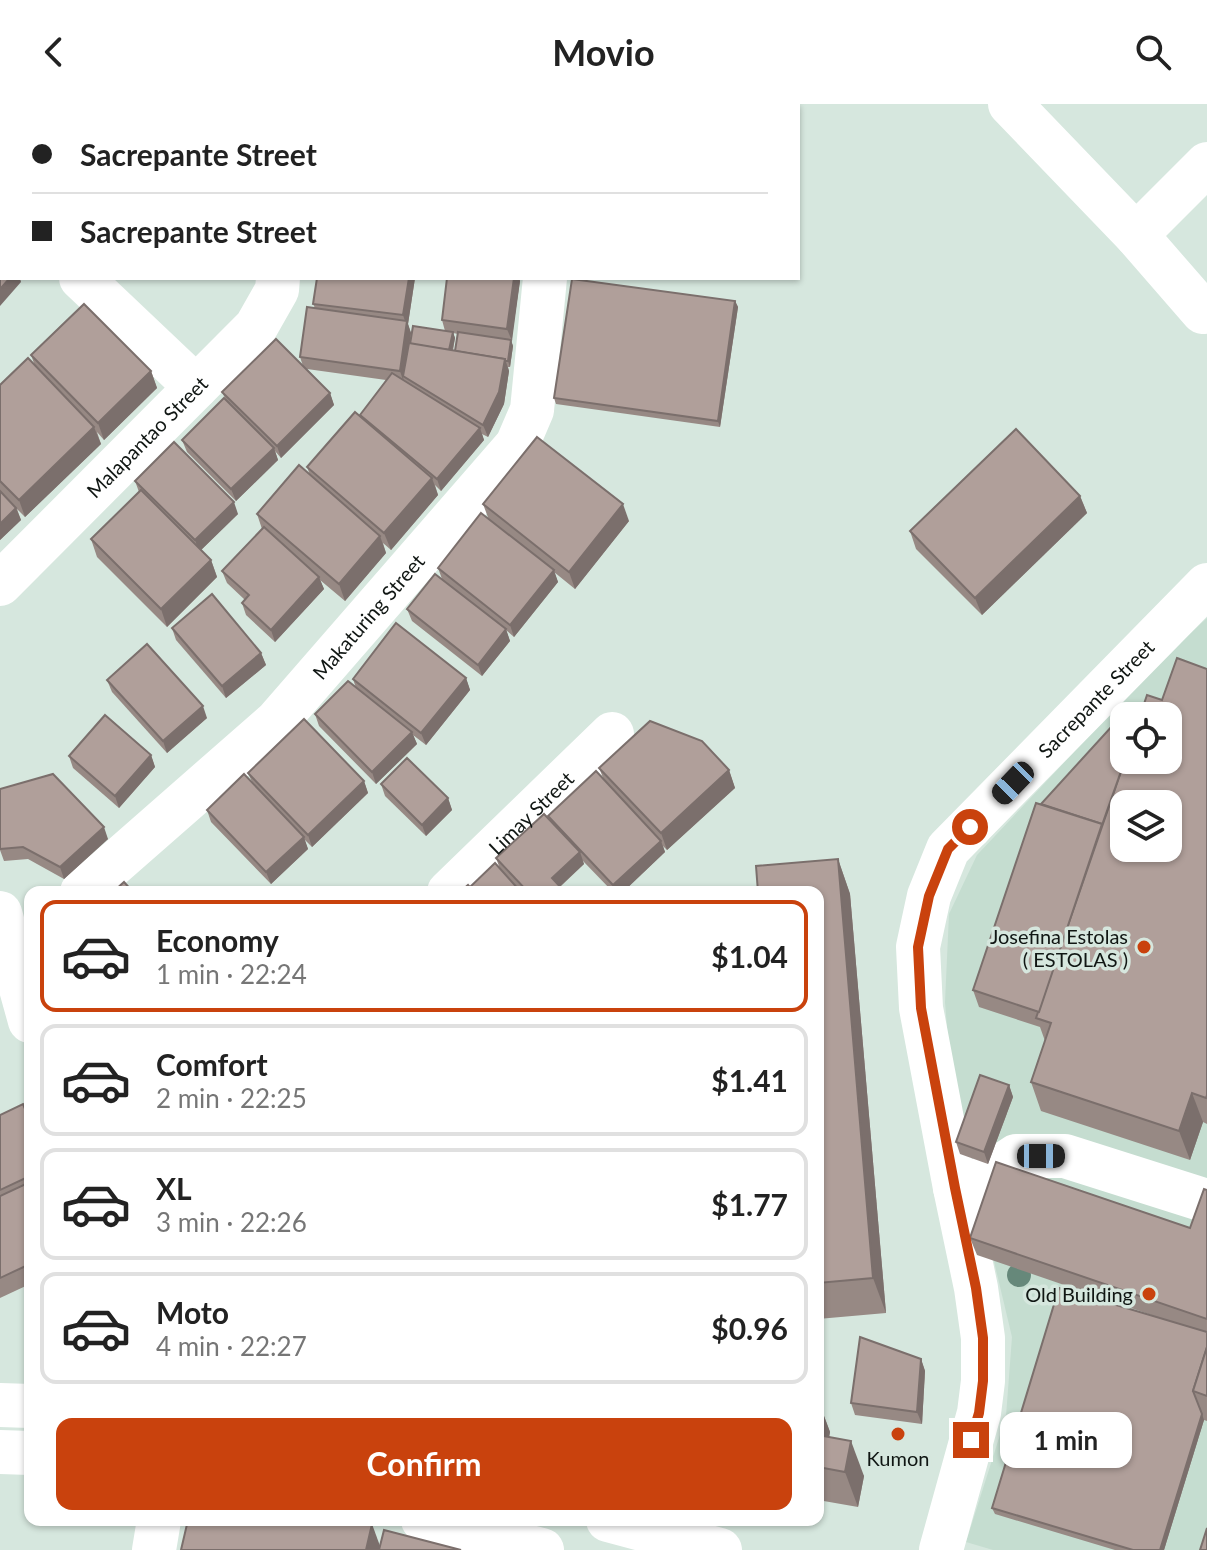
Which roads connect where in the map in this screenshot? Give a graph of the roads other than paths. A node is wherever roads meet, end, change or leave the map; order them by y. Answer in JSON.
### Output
{"nodes":[{"id":1,"x":1010,"y":104,"type":"edge"},
{"id":2,"x":1207,"y":164,"type":"edge"},
{"id":3,"x":1136,"y":235,"type":"junction"},
{"id":4,"x":83,"y":280,"type":"edge"},
{"id":5,"x":278,"y":280,"type":"edge"},
{"id":6,"x":545,"y":280,"type":"edge"},
{"id":7,"x":1207,"y":308,"type":"edge"},
{"id":8,"x":196,"y":387,"type":"junction"},
{"id":9,"x":0,"y":584,"type":"edge"},
{"id":10,"x":1207,"y":585,"type":"edge"},
{"id":11,"x":612,"y":734,"type":"dead end"},
{"id":12,"x":89,"y":886,"type":"edge"},
{"id":13,"x":455,"y":886,"type":"edge"},
{"id":14,"x":14,"y":935,"type":"edge"},
{"id":15,"x":24,"y":989,"type":"edge"},
{"id":16,"x":955,"y":1188,"type":"junction"},
{"id":17,"x":1207,"y":1201,"type":"edge"},
{"id":18,"x":0,"y":1405,"type":"edge"},
{"id":19,"x":24,"y":1406,"type":"edge"},
{"id":20,"x":0,"y":1452,"type":"edge"},
{"id":21,"x":24,"y":1453,"type":"edge"},
{"id":22,"x":158,"y":1526,"type":"edge"},
{"id":23,"x":447,"y":1526,"type":"edge"},
{"id":24,"x":630,"y":1526,"type":"edge"},
{"id":25,"x":154,"y":1550,"type":"edge"},
{"id":26,"x":542,"y":1550,"type":"edge"},
{"id":27,"x":720,"y":1550,"type":"edge"},
{"id":28,"x":941,"y":1550,"type":"edge"}],
"edges":[{"from":1,"to":3,"type":"street"},
{"from":2,"to":3,"type":"street"},
{"from":3,"to":7,"type":"street"},
{"from":4,"to":8,"type":"street"},
{"from":5,"to":8,"type":"street","name":"Malapantao Street"},
{"from":6,"to":12,"type":"street","name":"Makaturing Street"},
{"from":8,"to":9,"type":"street","name":"Malapantao Street"},
{"from":10,"to":16,"type":"street","name":"Sacrepante Street"},
{"from":11,"to":13,"type":"street","name":"Limay Street"},
{"from":14,"to":15,"type":"street"},
{"from":16,"to":17,"type":"street"},
{"from":16,"to":28,"type":"street","name":"Sacrepante Street"},
{"from":18,"to":19,"type":"street"},
{"from":20,"to":21,"type":"street"},
{"from":22,"to":25,"type":"street"},
{"from":23,"to":26,"type":"street"},
{"from":24,"to":27,"type":"street"}]}
